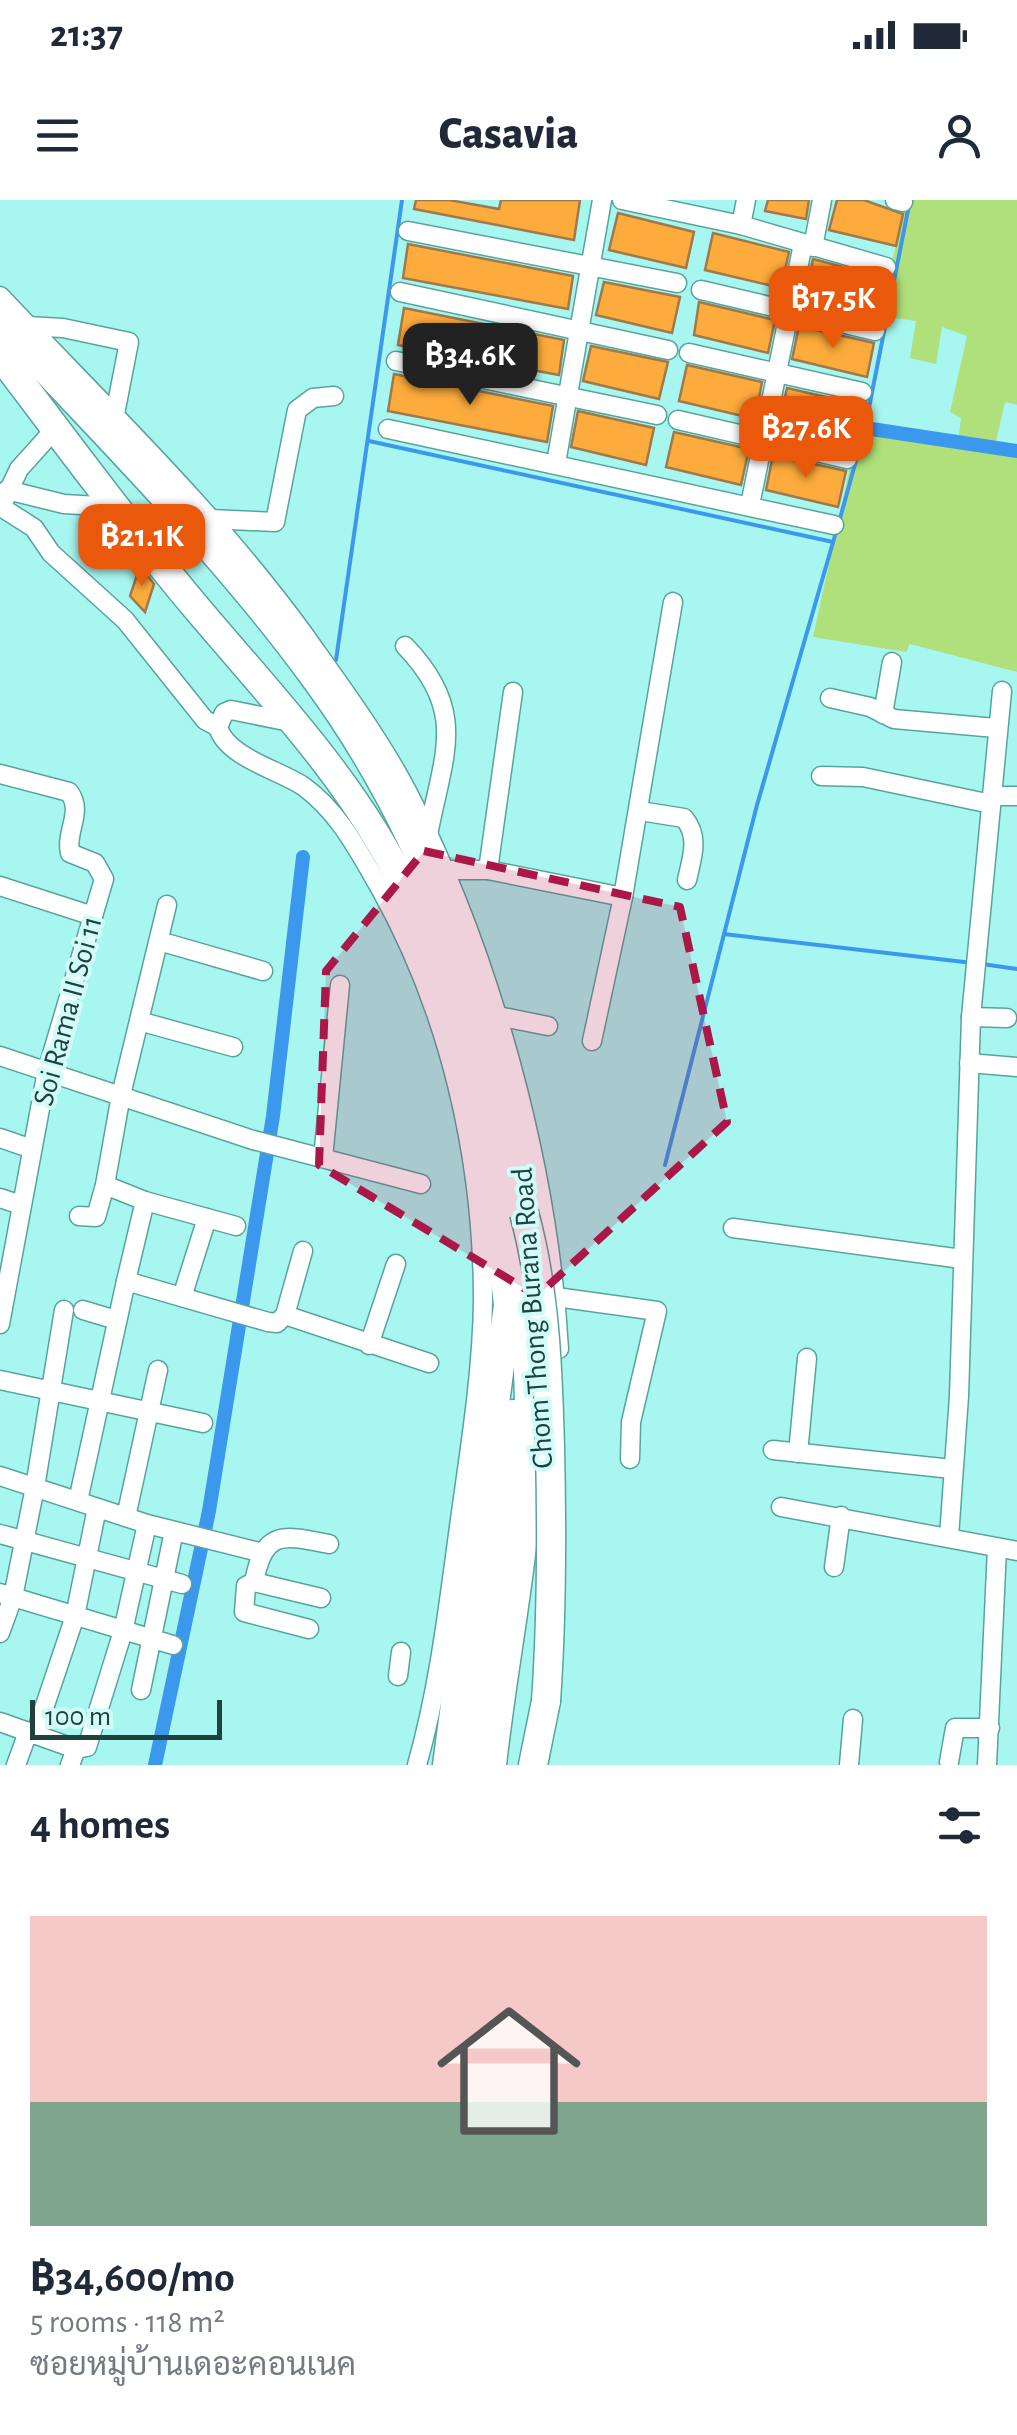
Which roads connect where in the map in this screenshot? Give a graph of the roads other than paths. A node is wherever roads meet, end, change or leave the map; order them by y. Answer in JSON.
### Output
{"nodes":[{"id":1,"x":602,"y":200,"type":"edge"},
{"id":2,"x":622,"y":200,"type":"edge"},
{"id":3,"x":746,"y":200,"type":"edge"},
{"id":4,"x":822,"y":200,"type":"edge"},
{"id":5,"x":688,"y":206,"type":"edge"},
{"id":6,"x":741,"y":224,"type":"junction"},
{"id":7,"x":408,"y":230,"type":"dead end"},
{"id":8,"x":808,"y":245,"type":"junction"},
{"id":9,"x":589,"y":266,"type":"junction"},
{"id":10,"x":886,"y":267,"type":"dead end"},
{"id":11,"x":677,"y":283,"type":"dead end"},
{"id":12,"x":701,"y":290,"type":"dead end"},
{"id":13,"x":400,"y":292,"type":"dead end"},
{"id":14,"x":0,"y":296,"type":"edge"},
{"id":15,"x":790,"y":311,"type":"junction"},
{"id":16,"x":9,"y":321,"type":"edge"},
{"id":17,"x":579,"y":329,"type":"junction"},
{"id":18,"x":876,"y":331,"type":"dead end"},
{"id":19,"x":668,"y":350,"type":"dead end"},
{"id":20,"x":690,"y":354,"type":"dead end"},
{"id":21,"x":0,"y":355,"type":"edge"},
{"id":22,"x":396,"y":360,"type":"dead end"},
{"id":23,"x":778,"y":373,"type":"junction"},
{"id":24,"x":862,"y":392,"type":"dead end"},
{"id":25,"x":334,"y":396,"type":"dead end"},
{"id":26,"x":567,"y":396,"type":"junction"},
{"id":27,"x":657,"y":415,"type":"dead end"},
{"id":28,"x":114,"y":419,"type":"junction"},
{"id":29,"x":678,"y":420,"type":"dead end"},
{"id":30,"x":56,"y":429,"type":"junction"},
{"id":31,"x":388,"y":429,"type":"dead end"},
{"id":32,"x":764,"y":440,"type":"junction"},
{"id":33,"x":847,"y":458,"type":"dead end"},
{"id":34,"x":556,"y":463,"type":"junction"},
{"id":35,"x":6,"y":490,"type":"junction"},
{"id":36,"x":31,"y":496,"type":"junction"},
{"id":37,"x":750,"y":506,"type":"junction"},
{"id":38,"x":116,"y":508,"type":"junction"},
{"id":39,"x":210,"y":519,"type":"junction"},
{"id":40,"x":28,"y":524,"type":"junction"},
{"id":41,"x":834,"y":524,"type":"dead end"},
{"id":42,"x":673,"y":602,"type":"dead end"},
{"id":43,"x":404,"y":646,"type":"dead end"},
{"id":44,"x":892,"y":662,"type":"dead end"},
{"id":45,"x":1002,"y":691,"type":"dead end"},
{"id":46,"x":514,"y":692,"type":"dead end"},
{"id":47,"x":830,"y":698,"type":"dead end"},
{"id":48,"x":884,"y":714,"type":"junction"},
{"id":49,"x":295,"y":723,"type":"junction"},
{"id":50,"x":218,"y":727,"type":"junction"},
{"id":51,"x":996,"y":728,"type":"junction"},
{"id":52,"x":0,"y":774,"type":"edge"},
{"id":53,"x":821,"y":776,"type":"dead end"},
{"id":54,"x":1017,"y":796,"type":"edge"},
{"id":55,"x":992,"y":800,"type":"junction"},
{"id":56,"x":640,"y":810,"type":"junction"},
{"id":57,"x":428,"y":836,"type":"junction"},
{"id":58,"x":442,"y":870,"type":"junction"},
{"id":59,"x":488,"y":870,"type":"junction"},
{"id":60,"x":687,"y":880,"type":"dead end"},
{"id":61,"x":0,"y":886,"type":"edge"},
{"id":62,"x":623,"y":897,"type":"junction"},
{"id":63,"x":167,"y":905,"type":"dead end"},
{"id":64,"x":93,"y":916,"type":"junction"},
{"id":65,"x":158,"y":941,"type":"junction"},
{"id":66,"x":263,"y":971,"type":"dead end"},
{"id":67,"x":340,"y":985,"type":"dead end"},
{"id":68,"x":498,"y":1016,"type":"junction"},
{"id":69,"x":971,"y":1018,"type":"junction"},
{"id":70,"x":1007,"y":1018,"type":"dead end"},
{"id":71,"x":139,"y":1022,"type":"junction"},
{"id":72,"x":548,"y":1026,"type":"dead end"},
{"id":73,"x":592,"y":1041,"type":"dead end"},
{"id":74,"x":233,"y":1047,"type":"dead end"},
{"id":75,"x":0,"y":1056,"type":"edge"},
{"id":76,"x":969,"y":1063,"type":"junction"},
{"id":77,"x":1017,"y":1067,"type":"edge"},
{"id":78,"x":47,"y":1071,"type":"junction"},
{"id":79,"x":122,"y":1094,"type":"junction"},
{"id":80,"x":0,"y":1138,"type":"edge"},
{"id":81,"x":32,"y":1149,"type":"junction"},
{"id":82,"x":322,"y":1158,"type":"junction"},
{"id":83,"x":420,"y":1184,"type":"dead end"},
{"id":84,"x":105,"y":1185,"type":"junction"},
{"id":85,"x":0,"y":1198,"type":"edge"},
{"id":86,"x":145,"y":1201,"type":"junction"},
{"id":87,"x":21,"y":1204,"type":"junction"},
{"id":88,"x":524,"y":1212,"type":"junction"},
{"id":89,"x":79,"y":1216,"type":"dead end"},
{"id":90,"x":206,"y":1218,"type":"junction"},
{"id":91,"x":236,"y":1226,"type":"dead end"},
{"id":92,"x":734,"y":1228,"type":"dead end"},
{"id":93,"x":302,"y":1251,"type":"dead end"},
{"id":94,"x":962,"y":1259,"type":"junction"},
{"id":95,"x":396,"y":1264,"type":"dead end"},
{"id":96,"x":126,"y":1280,"type":"junction"},
{"id":97,"x":3,"y":1282,"type":"edge"},
{"id":98,"x":182,"y":1297,"type":"junction"},
{"id":99,"x":556,"y":1297,"type":"junction"},
{"id":100,"x":508,"y":1304,"type":"junction"},
{"id":101,"x":285,"y":1315,"type":"junction"},
{"id":102,"x":116,"y":1320,"type":"junction"},
{"id":103,"x":0,"y":1324,"type":"edge"},
{"id":104,"x":369,"y":1345,"type":"junction"},
{"id":105,"x":807,"y":1358,"type":"dead end"},
{"id":106,"x":429,"y":1363,"type":"dead end"},
{"id":107,"x":158,"y":1370,"type":"dead end"},
{"id":108,"x":0,"y":1380,"type":"edge"},
{"id":109,"x":52,"y":1390,"type":"junction"},
{"id":110,"x":99,"y":1401,"type":"junction"},
{"id":111,"x":148,"y":1411,"type":"junction"},
{"id":112,"x":203,"y":1423,"type":"dead end"},
{"id":113,"x":773,"y":1450,"type":"dead end"},
{"id":114,"x":798,"y":1453,"type":"junction"},
{"id":115,"x":630,"y":1460,"type":"dead end"},
{"id":116,"x":952,"y":1468,"type":"junction"},
{"id":117,"x":0,"y":1476,"type":"edge"},
{"id":118,"x":36,"y":1487,"type":"junction"},
{"id":119,"x":78,"y":1501,"type":"junction"},
{"id":120,"x":781,"y":1507,"type":"dead end"},
{"id":121,"x":98,"y":1508,"type":"junction"},
{"id":122,"x":841,"y":1516,"type":"junction"},
{"id":123,"x":126,"y":1517,"type":"junction"},
{"id":124,"x":147,"y":1524,"type":"junction"},
{"id":125,"x":0,"y":1534,"type":"edge"},
{"id":126,"x":183,"y":1534,"type":"junction"},
{"id":127,"x":949,"y":1536,"type":"junction"},
{"id":128,"x":24,"y":1540,"type":"junction"},
{"id":129,"x":330,"y":1544,"type":"dead end"},
{"id":130,"x":998,"y":1548,"type":"junction"},
{"id":131,"x":1017,"y":1551,"type":"edge"},
{"id":132,"x":260,"y":1552,"type":"junction"},
{"id":133,"x":88,"y":1556,"type":"junction"},
{"id":134,"x":834,"y":1568,"type":"dead end"},
{"id":135,"x":137,"y":1570,"type":"junction"},
{"id":136,"x":173,"y":1581,"type":"junction"},
{"id":137,"x":254,"y":1582,"type":"junction"},
{"id":138,"x":7,"y":1595,"type":"edge"},
{"id":139,"x":321,"y":1598,"type":"dead end"},
{"id":140,"x":75,"y":1616,"type":"junction"},
{"id":141,"x":309,"y":1629,"type":"dead end"},
{"id":142,"x":124,"y":1631,"type":"junction"},
{"id":143,"x":0,"y":1633,"type":"edge"},
{"id":144,"x":151,"y":1639,"type":"junction"},
{"id":145,"x":173,"y":1645,"type":"dead end"},
{"id":146,"x":401,"y":1652,"type":"dead end"},
{"id":147,"x":398,"y":1676,"type":"dead end"},
{"id":148,"x":142,"y":1690,"type":"dead end"},
{"id":149,"x":853,"y":1719,"type":"dead end"},
{"id":150,"x":0,"y":1722,"type":"edge"},
{"id":151,"x":990,"y":1728,"type":"junction"},
{"id":152,"x":31,"y":1733,"type":"junction"},
{"id":153,"x":73,"y":1757,"type":"edge"},
{"id":154,"x":949,"y":1762,"type":"dead end"},
{"id":155,"x":16,"y":1765,"type":"edge"},
{"id":156,"x":417,"y":1765,"type":"edge"},
{"id":157,"x":447,"y":1765,"type":"edge"},
{"id":158,"x":469,"y":1765,"type":"edge"},
{"id":159,"x":492,"y":1765,"type":"edge"},
{"id":160,"x":533,"y":1765,"type":"edge"},
{"id":161,"x":850,"y":1765,"type":"edge"},
{"id":162,"x":987,"y":1765,"type":"edge"}],
"edges":[{"from":1,"to":9,"type":"street"},
{"from":2,"to":5,"type":"street"},
{"from":3,"to":6,"type":"street"},
{"from":4,"to":8,"type":"street"},
{"from":5,"to":6,"type":"street"},
{"from":6,"to":8,"type":"street"},
{"from":7,"to":9,"type":"street"},
{"from":8,"to":10,"type":"street"},
{"from":8,"to":15,"type":"street"},
{"from":9,"to":11,"type":"street"},
{"from":9,"to":17,"type":"street"},
{"from":12,"to":15,"type":"street"},
{"from":13,"to":17,"type":"street"},
{"from":14,"to":16,"type":"street"},
{"from":15,"to":18,"type":"street"},
{"from":15,"to":23,"type":"street"},
{"from":16,"to":28,"type":"street","name":"Chom Thong Burana Road"},
{"from":16,"to":28,"type":"street"},
{"from":16,"to":88,"type":"highway"},
{"from":16,"to":160,"type":"street","name":"Chom Thong Burana Road"},
{"from":17,"to":19,"type":"street"},
{"from":17,"to":26,"type":"street"},
{"from":20,"to":23,"type":"street"},
{"from":21,"to":30,"type":"highway"},
{"from":22,"to":26,"type":"street"},
{"from":23,"to":24,"type":"street"},
{"from":23,"to":32,"type":"street"},
{"from":25,"to":39,"type":"street"},
{"from":26,"to":27,"type":"street"},
{"from":26,"to":34,"type":"street"},
{"from":28,"to":39,"type":"street","name":"Chom Thong Burana Road"},
{"from":29,"to":32,"type":"street"},
{"from":30,"to":35,"type":"street"},
{"from":30,"to":38,"type":"highway"},
{"from":31,"to":34,"type":"street"},
{"from":32,"to":33,"type":"street"},
{"from":32,"to":37,"type":"street"},
{"from":34,"to":37,"type":"street"},
{"from":35,"to":36,"type":"street"},
{"from":35,"to":40,"type":"street"},
{"from":36,"to":38,"type":"street"},
{"from":36,"to":40,"type":"street"},
{"from":37,"to":41,"type":"street"},
{"from":38,"to":49,"type":"highway"},
{"from":39,"to":57,"type":"street","name":"Chom Thong Burana Road"},
{"from":40,"to":50,"type":"street"},
{"from":42,"to":56,"type":"street"},
{"from":43,"to":57,"type":"street"},
{"from":44,"to":48,"type":"street"},
{"from":45,"to":51,"type":"street"},
{"from":46,"to":59,"type":"street"},
{"from":47,"to":48,"type":"street"},
{"from":48,"to":51,"type":"street"},
{"from":49,"to":50,"type":"street"},
{"from":49,"to":100,"type":"highway"},
{"from":50,"to":156,"type":"street"},
{"from":51,"to":55,"type":"street"},
{"from":52,"to":64,"type":"street","name":"Soi Rama II Soi 11"},
{"from":53,"to":55,"type":"street"},
{"from":54,"to":55,"type":"street"},
{"from":55,"to":69,"type":"street"},
{"from":56,"to":60,"type":"street"},
{"from":56,"to":62,"type":"street"},
{"from":57,"to":58,"type":"street","name":"Chom Thong Burana Road"},
{"from":58,"to":59,"type":"street"},
{"from":58,"to":68,"type":"street","name":"Chom Thong Burana Road"},
{"from":59,"to":62,"type":"street"},
{"from":61,"to":64,"type":"street"},
{"from":62,"to":73,"type":"street"},
{"from":63,"to":65,"type":"street"},
{"from":64,"to":78,"type":"street","name":"Soi Rama II Soi 11"},
{"from":65,"to":66,"type":"street"},
{"from":65,"to":71,"type":"street"},
{"from":67,"to":82,"type":"street"},
{"from":68,"to":72,"type":"street"},
{"from":68,"to":99,"type":"street","name":"Chom Thong Burana Road"},
{"from":69,"to":70,"type":"street"},
{"from":69,"to":76,"type":"street"},
{"from":71,"to":74,"type":"street"},
{"from":71,"to":79,"type":"street"},
{"from":75,"to":78,"type":"street"},
{"from":76,"to":77,"type":"street"},
{"from":76,"to":94,"type":"street"},
{"from":78,"to":79,"type":"street"},
{"from":78,"to":81,"type":"street","name":"Soi Rama II Soi 11"},
{"from":79,"to":82,"type":"street"},
{"from":79,"to":84,"type":"street"},
{"from":80,"to":81,"type":"street"},
{"from":81,"to":87,"type":"street","name":"Soi Rama II Soi 11"},
{"from":82,"to":83,"type":"street"},
{"from":84,"to":86,"type":"street"},
{"from":84,"to":89,"type":"street"},
{"from":85,"to":87,"type":"street"},
{"from":86,"to":90,"type":"street"},
{"from":86,"to":96,"type":"street"},
{"from":87,"to":97,"type":"street","name":"Soi Rama II Soi 11"},
{"from":88,"to":159,"type":"highway","bridge":true},
{"from":88,"to":160,"type":"highway","bridge":true},
{"from":90,"to":91,"type":"street"},
{"from":90,"to":98,"type":"street"},
{"from":92,"to":94,"type":"street"},
{"from":93,"to":101,"type":"street"},
{"from":94,"to":116,"type":"street"},
{"from":95,"to":104,"type":"street"},
{"from":96,"to":98,"type":"street"},
{"from":96,"to":102,"type":"street"},
{"from":97,"to":103,"type":"street","name":"Soi Rama II Soi 11"},
{"from":98,"to":101,"type":"street"},
{"from":99,"to":115,"type":"street"},
{"from":99,"to":160,"type":"street","name":"Chom Thong Burana Road"},
{"from":100,"to":157,"type":"highway"},
{"from":100,"to":158,"type":"highway"},
{"from":101,"to":104,"type":"street"},
{"from":102,"to":109,"type":"street"},
{"from":102,"to":110,"type":"street"},
{"from":104,"to":106,"type":"street"},
{"from":105,"to":114,"type":"street"},
{"from":107,"to":111,"type":"street"},
{"from":108,"to":109,"type":"street"},
{"from":109,"to":110,"type":"street"},
{"from":109,"to":118,"type":"street"},
{"from":110,"to":111,"type":"street"},
{"from":110,"to":119,"type":"street"},
{"from":111,"to":112,"type":"street"},
{"from":111,"to":123,"type":"street"},
{"from":113,"to":114,"type":"street"},
{"from":114,"to":116,"type":"street"},
{"from":116,"to":127,"type":"street"},
{"from":117,"to":118,"type":"street"},
{"from":118,"to":119,"type":"street"},
{"from":118,"to":128,"type":"street"},
{"from":119,"to":121,"type":"street"},
{"from":120,"to":122,"type":"street"},
{"from":121,"to":123,"type":"street"},
{"from":121,"to":133,"type":"street"},
{"from":122,"to":127,"type":"street"},
{"from":122,"to":134,"type":"street"},
{"from":123,"to":124,"type":"street"},
{"from":124,"to":126,"type":"street"},
{"from":124,"to":135,"type":"street"},
{"from":125,"to":128,"type":"street"},
{"from":126,"to":132,"type":"street"},
{"from":126,"to":136,"type":"street"},
{"from":127,"to":130,"type":"street"},
{"from":128,"to":133,"type":"street"},
{"from":128,"to":138,"type":"street"},
{"from":129,"to":132,"type":"street"},
{"from":130,"to":131,"type":"street"},
{"from":130,"to":151,"type":"street"},
{"from":132,"to":137,"type":"street"},
{"from":133,"to":135,"type":"street"},
{"from":133,"to":140,"type":"street"},
{"from":135,"to":136,"type":"street"},
{"from":135,"to":142,"type":"street"},
{"from":136,"to":144,"type":"street"},
{"from":137,"to":139,"type":"street"},
{"from":137,"to":141,"type":"street"},
{"from":138,"to":140,"type":"street"},
{"from":138,"to":143,"type":"street"},
{"from":140,"to":142,"type":"street"},
{"from":140,"to":152,"type":"street"},
{"from":142,"to":144,"type":"street"},
{"from":142,"to":153,"type":"street"},
{"from":144,"to":145,"type":"street"},
{"from":144,"to":148,"type":"street"},
{"from":146,"to":147,"type":"street"},
{"from":149,"to":161,"type":"street"},
{"from":150,"to":152,"type":"street"},
{"from":151,"to":154,"type":"street"},
{"from":151,"to":162,"type":"street"},
{"from":152,"to":153,"type":"street"},
{"from":152,"to":155,"type":"street"}]}
